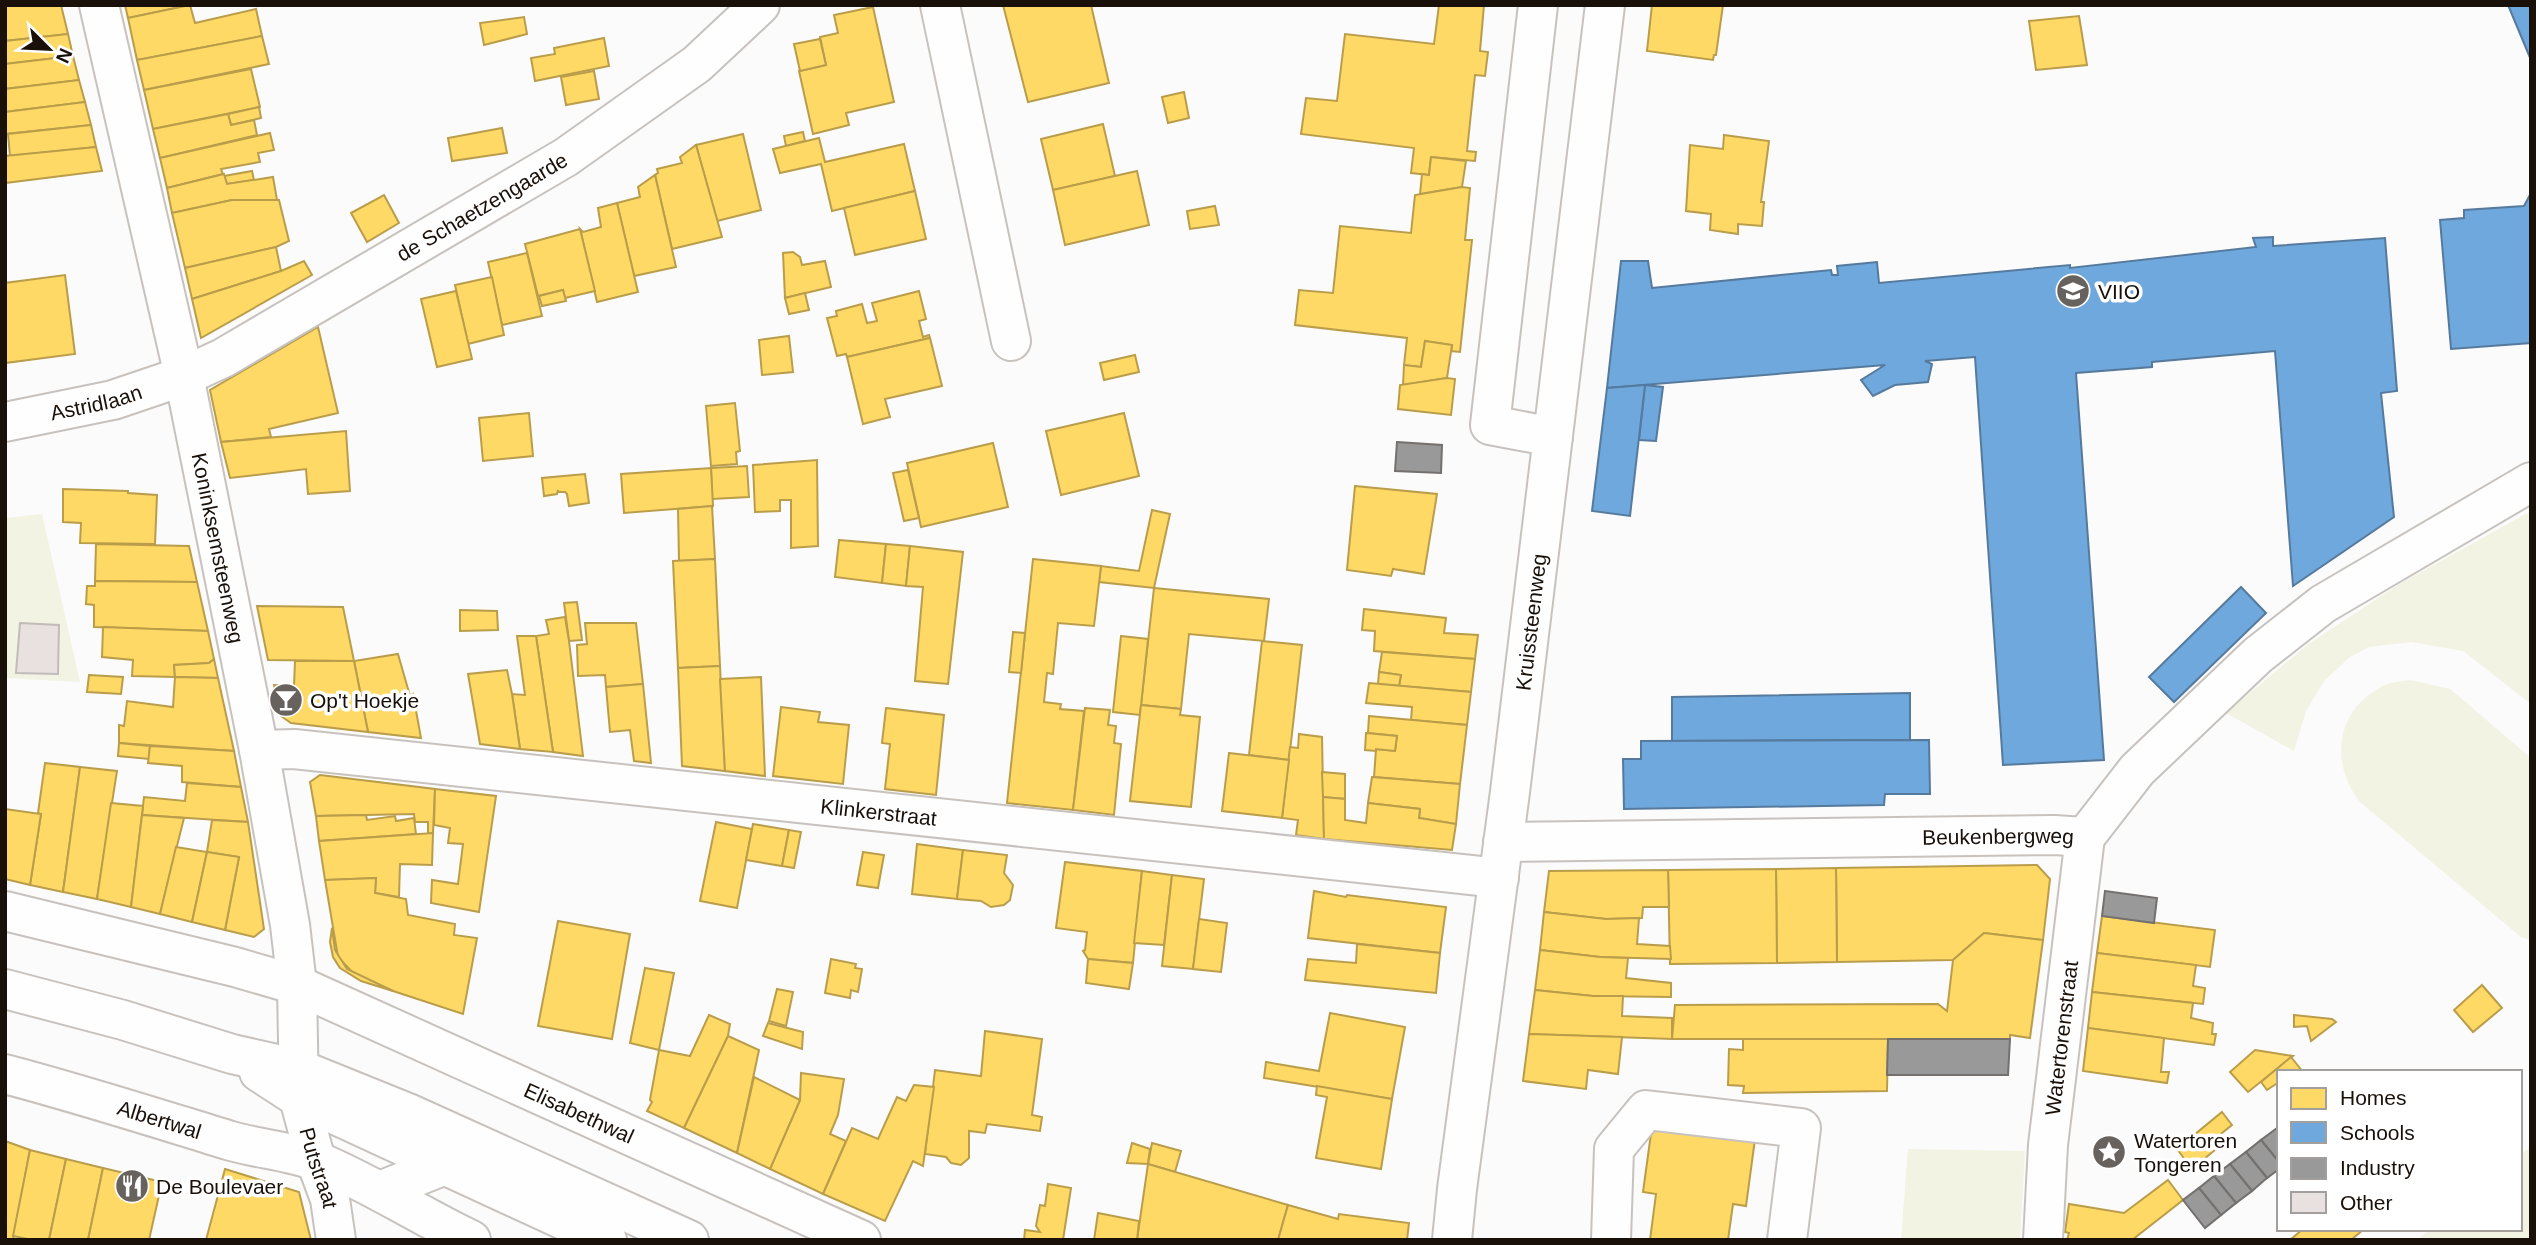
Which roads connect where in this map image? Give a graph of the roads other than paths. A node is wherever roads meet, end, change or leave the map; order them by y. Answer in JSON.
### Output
{"nodes":[{"id":1,"x":99,"y":5,"type":"edge"},
{"id":2,"x":760,"y":5,"type":"edge"},
{"id":3,"x":940,"y":5,"type":"edge"},
{"id":4,"x":1538,"y":5,"type":"edge"},
{"id":5,"x":1605,"y":5,"type":"edge"},
{"id":6,"x":1011,"y":341,"type":"dead end"},
{"id":7,"x":184,"y":376,"type":"junction"},
{"id":8,"x":5,"y":422,"type":"edge"},
{"id":9,"x":1553,"y":437,"type":"junction"},
{"id":10,"x":2531,"y":482,"type":"edge"},
{"id":11,"x":259,"y":750,"type":"junction"},
{"id":12,"x":2085,"y":837,"type":"junction"},
{"id":13,"x":1501,"y":860,"type":"junction"},
{"id":14,"x":5,"y":911,"type":"edge"},
{"id":15,"x":297,"y":985,"type":"junction"},
{"id":16,"x":5,"y":989,"type":"edge"},
{"id":17,"x":5,"y":1074,"type":"edge"},
{"id":18,"x":299,"y":1083,"type":"junction"},
{"id":19,"x":316,"y":1161,"type":"junction"},
{"id":20,"x":445,"y":1165,"type":"junction"},
{"id":21,"x":380,"y":1191,"type":"junction"},
{"id":22,"x":674,"y":1233,"type":"edge"},
{"id":23,"x":336,"y":1240,"type":"edge"},
{"id":24,"x":471,"y":1240,"type":"edge"},
{"id":25,"x":607,"y":1240,"type":"edge"},
{"id":26,"x":861,"y":1240,"type":"edge"},
{"id":27,"x":1452,"y":1240,"type":"edge"},
{"id":28,"x":1611,"y":1240,"type":"edge"},
{"id":29,"x":1787,"y":1240,"type":"edge"},
{"id":30,"x":2043,"y":1240,"type":"edge"}],
"edges":[{"from":1,"to":7,"type":"street","name":"Koninksemsteenweg"},
{"from":2,"to":7,"type":"street","name":"de Schaetzengaarde"},
{"from":3,"to":6,"type":"street"},
{"from":4,"to":9,"type":"street"},
{"from":5,"to":9,"type":"street","name":"Kruissteenweg"},
{"from":7,"to":8,"type":"street","name":"Astridlaan"},
{"from":7,"to":11,"type":"street","name":"Koninksemsteenweg"},
{"from":9,"to":13,"type":"street","name":"Kruissteenweg"},
{"from":10,"to":12,"type":"street","name":"Beukenbergweg"},
{"from":11,"to":13,"type":"street","name":"Klinkerstraat"},
{"from":11,"to":15,"type":"street","name":"Koninksemsteenweg"},
{"from":12,"to":13,"type":"street","name":"Beukenbergweg"},
{"from":12,"to":30,"type":"street","name":"Watertorenstraat"},
{"from":13,"to":27,"type":"street","name":"Kruissteenweg"},
{"from":14,"to":15,"type":"street"},
{"from":15,"to":18,"type":"street","name":"Koninksemsteenweg"},
{"from":15,"to":26,"type":"street","name":"Elisabethwal"},
{"from":16,"to":18,"type":"street"},
{"from":17,"to":19,"type":"street","name":"Albertwal"},
{"from":18,"to":19,"type":"street","name":"Putstraat"},
{"from":18,"to":20,"type":"street"},
{"from":18,"to":22,"type":"street"},
{"from":19,"to":21,"type":"street"},
{"from":19,"to":23,"type":"street","name":"Putstraat"},
{"from":20,"to":21,"type":"street"},
{"from":20,"to":25,"type":"street"},
{"from":21,"to":24,"type":"street"},
{"from":28,"to":29,"type":"street"}]}
